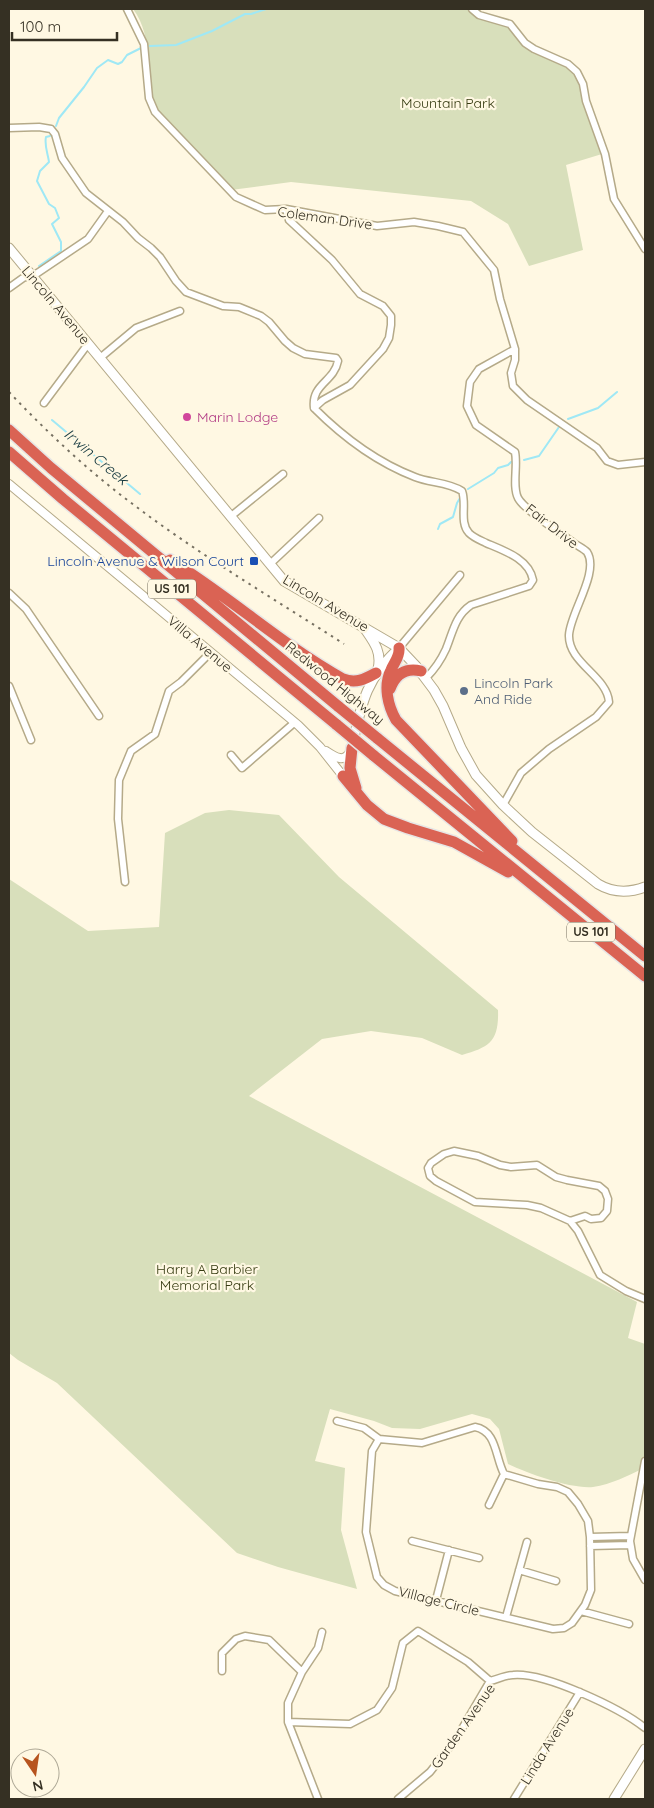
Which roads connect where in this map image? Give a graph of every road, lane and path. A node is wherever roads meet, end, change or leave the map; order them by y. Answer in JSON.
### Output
{"nodes":[{"id":1,"x":127,"y":9,"type":"edge"},
{"id":2,"x":472,"y":9,"type":"edge"},
{"id":3,"x":9,"y":128,"type":"edge"},
{"id":4,"x":286,"y":209,"type":"junction"},
{"id":5,"x":108,"y":211,"type":"junction"},
{"id":6,"x":9,"y":248,"type":"edge"},
{"id":7,"x":645,"y":248,"type":"edge"},
{"id":8,"x":31,"y":276,"type":"junction"},
{"id":9,"x":9,"y":288,"type":"edge"},
{"id":10,"x":180,"y":310,"type":"dead end"},
{"id":11,"x":88,"y":344,"type":"junction"},
{"id":12,"x":516,"y":349,"type":"junction"},
{"id":13,"x":100,"y":358,"type":"junction"},
{"id":14,"x":44,"y":404,"type":"dead end"},
{"id":15,"x":314,"y":408,"type":"junction"},
{"id":16,"x":9,"y":430,"type":"edge"},
{"id":17,"x":9,"y":452,"type":"edge"},
{"id":18,"x":645,"y":462,"type":"edge"},
{"id":19,"x":283,"y":474,"type":"dead end"},
{"id":20,"x":9,"y":484,"type":"edge"},
{"id":21,"x":230,"y":517,"type":"junction"},
{"id":22,"x":319,"y":518,"type":"dead end"},
{"id":23,"x":133,"y":537,"type":"junction"},
{"id":24,"x":270,"y":564,"type":"junction"},
{"id":25,"x":460,"y":575,"type":"dead end"},
{"id":26,"x":9,"y":593,"type":"edge"},
{"id":27,"x":364,"y":626,"type":"junction"},
{"id":28,"x":399,"y":648,"type":"junction"},
{"id":29,"x":210,"y":653,"type":"junction"},
{"id":30,"x":376,"y":673,"type":"junction"},
{"id":31,"x":423,"y":674,"type":"junction"},
{"id":32,"x":9,"y":686,"type":"edge"},
{"id":33,"x":388,"y":696,"type":"junction"},
{"id":34,"x":99,"y":716,"type":"dead end"},
{"id":35,"x":294,"y":723,"type":"junction"},
{"id":36,"x":32,"y":740,"type":"dead end"},
{"id":37,"x":320,"y":747,"type":"junction"},
{"id":38,"x":352,"y":748,"type":"junction"},
{"id":39,"x":231,"y":755,"type":"dead end"},
{"id":40,"x":343,"y":776,"type":"joint"},
{"id":41,"x":359,"y":797,"type":"junction"},
{"id":42,"x":503,"y":805,"type":"junction"},
{"id":43,"x":537,"y":868,"type":"junction"},
{"id":44,"x":125,"y":882,"type":"dead end"},
{"id":45,"x":536,"y":887,"type":"junction"},
{"id":46,"x":645,"y":887,"type":"edge"},
{"id":47,"x":645,"y":956,"type":"edge"},
{"id":48,"x":645,"y":976,"type":"edge"},
{"id":49,"x":570,"y":1221,"type":"junction"},
{"id":50,"x":645,"y":1299,"type":"edge"},
{"id":51,"x":337,"y":1421,"type":"dead end"},
{"id":52,"x":379,"y":1439,"type":"junction"},
{"id":53,"x":645,"y":1461,"type":"edge"},
{"id":54,"x":504,"y":1474,"type":"junction"},
{"id":55,"x":489,"y":1505,"type":"dead end"},
{"id":56,"x":630,"y":1536,"type":"junction"},
{"id":57,"x":590,"y":1537,"type":"junction"},
{"id":58,"x":412,"y":1541,"type":"dead end"},
{"id":59,"x":527,"y":1542,"type":"dead end"},
{"id":60,"x":630,"y":1545,"type":"junction"},
{"id":61,"x":590,"y":1546,"type":"junction"},
{"id":62,"x":449,"y":1550,"type":"junction"},
{"id":63,"x":479,"y":1558,"type":"dead end"},
{"id":64,"x":519,"y":1570,"type":"junction"},
{"id":65,"x":645,"y":1580,"type":"edge"},
{"id":66,"x":556,"y":1581,"type":"dead end"},
{"id":67,"x":436,"y":1600,"type":"junction"},
{"id":68,"x":581,"y":1611,"type":"junction"},
{"id":69,"x":506,"y":1617,"type":"junction"},
{"id":70,"x":630,"y":1624,"type":"dead end"},
{"id":71,"x":322,"y":1632,"type":"dead end"},
{"id":72,"x":222,"y":1671,"type":"dead end"},
{"id":73,"x":302,"y":1672,"type":"junction"},
{"id":74,"x":490,"y":1681,"type":"junction"},
{"id":75,"x":580,"y":1692,"type":"junction"},
{"id":76,"x":288,"y":1722,"type":"junction"},
{"id":77,"x":645,"y":1728,"type":"edge"},
{"id":78,"x":645,"y":1749,"type":"edge"},
{"id":79,"x":318,"y":1799,"type":"edge"},
{"id":80,"x":398,"y":1799,"type":"edge"},
{"id":81,"x":514,"y":1799,"type":"edge"},
{"id":82,"x":614,"y":1799,"type":"edge"}],
"edges":[{"from":1,"to":4,"type":"street","name":"Coleman Drive"},
{"from":2,"to":7,"type":"street"},
{"from":3,"to":5,"type":"street"},
{"from":4,"to":12,"type":"street","name":"Coleman Drive"},
{"from":4,"to":15,"type":"street"},
{"from":5,"to":8,"type":"street"},
{"from":5,"to":15,"type":"street"},
{"from":6,"to":8,"type":"main road","name":"Lincoln Avenue"},
{"from":8,"to":9,"type":"street"},
{"from":8,"to":11,"type":"main road","name":"Lincoln Avenue"},
{"from":10,"to":13,"type":"street"},
{"from":11,"to":13,"type":"main road","name":"Lincoln Avenue"},
{"from":11,"to":14,"type":"street"},
{"from":12,"to":18,"type":"street","name":"Coleman Drive"},
{"from":12,"to":42,"type":"street","name":"Fair Drive"},
{"from":13,"to":21,"type":"main road","name":"Lincoln Avenue"},
{"from":15,"to":31,"type":"street"},
{"from":16,"to":23,"type":"highway","name":"Redwood Highway","number":"US 101"},
{"from":17,"to":45,"type":"highway","number":"US 101","bridge":true},
{"from":19,"to":21,"type":"street"},
{"from":20,"to":29,"type":"street","name":"Villa Avenue"},
{"from":21,"to":24,"type":"main road","name":"Lincoln Avenue"},
{"from":22,"to":24,"type":"street"},
{"from":23,"to":30,"type":"highway"},
{"from":23,"to":43,"type":"highway","name":"Redwood Highway","number":"US 101","bridge":true},
{"from":24,"to":27,"type":"main road","name":"Lincoln Avenue"},
{"from":25,"to":28,"type":"street"},
{"from":26,"to":34,"type":"street"},
{"from":27,"to":28,"type":"main road","name":"Lincoln Avenue"},
{"from":27,"to":30,"type":"main road"},
{"from":28,"to":30,"type":"main road"},
{"from":28,"to":31,"type":"main road","name":"Lincoln Avenue"},
{"from":28,"to":33,"type":"highway"},
{"from":29,"to":35,"type":"street","name":"Villa Avenue"},
{"from":29,"to":44,"type":"street"},
{"from":30,"to":38,"type":"main road"},
{"from":31,"to":33,"type":"highway"},
{"from":31,"to":42,"type":"main road","name":"Lincoln Avenue"},
{"from":32,"to":36,"type":"street"},
{"from":33,"to":43,"type":"highway"},
{"from":35,"to":37,"type":"street","name":"Villa Avenue"},
{"from":35,"to":39,"type":"street"},
{"from":37,"to":38,"type":"street","name":"Villa Avenue"},
{"from":37,"to":40,"type":"street","name":"Villa Avenue"},
{"from":38,"to":41,"type":"highway"},
{"from":40,"to":41,"type":"highway"},
{"from":41,"to":45,"type":"highway"},
{"from":42,"to":46,"type":"main road","name":"Lincoln Avenue"},
{"from":43,"to":47,"type":"highway","name":"Redwood Highway","number":"US 101"},
{"from":45,"to":48,"type":"highway","number":"US 101"},
{"from":49,"to":49,"type":"street"},
{"from":49,"to":50,"type":"street"},
{"from":51,"to":52,"type":"street"},
{"from":52,"to":54,"type":"street"},
{"from":52,"to":67,"type":"street","name":"Village Circle"},
{"from":53,"to":56,"type":"street"},
{"from":54,"to":55,"type":"street"},
{"from":54,"to":57,"type":"street","name":"Village Circle"},
{"from":56,"to":57,"type":"street"},
{"from":56,"to":60,"type":"street"},
{"from":57,"to":61,"type":"street","name":"Village Circle"},
{"from":58,"to":62,"type":"street"},
{"from":59,"to":64,"type":"street"},
{"from":60,"to":61,"type":"street"},
{"from":60,"to":65,"type":"street"},
{"from":61,"to":68,"type":"street","name":"Village Circle"},
{"from":62,"to":63,"type":"street"},
{"from":62,"to":67,"type":"street"},
{"from":64,"to":66,"type":"street"},
{"from":64,"to":69,"type":"street"},
{"from":67,"to":69,"type":"street","name":"Village Circle"},
{"from":68,"to":69,"type":"street","name":"Village Circle"},
{"from":68,"to":70,"type":"street"},
{"from":71,"to":73,"type":"street"},
{"from":72,"to":73,"type":"street"},
{"from":73,"to":76,"type":"street"},
{"from":74,"to":75,"type":"street","name":"Garden Avenue"},
{"from":74,"to":76,"type":"street"},
{"from":74,"to":80,"type":"street","name":"Garden Avenue"},
{"from":75,"to":77,"type":"street","name":"Garden Avenue"},
{"from":75,"to":81,"type":"street","name":"Linda Avenue"},
{"from":76,"to":79,"type":"street"},
{"from":78,"to":82,"type":"main road"}]}
